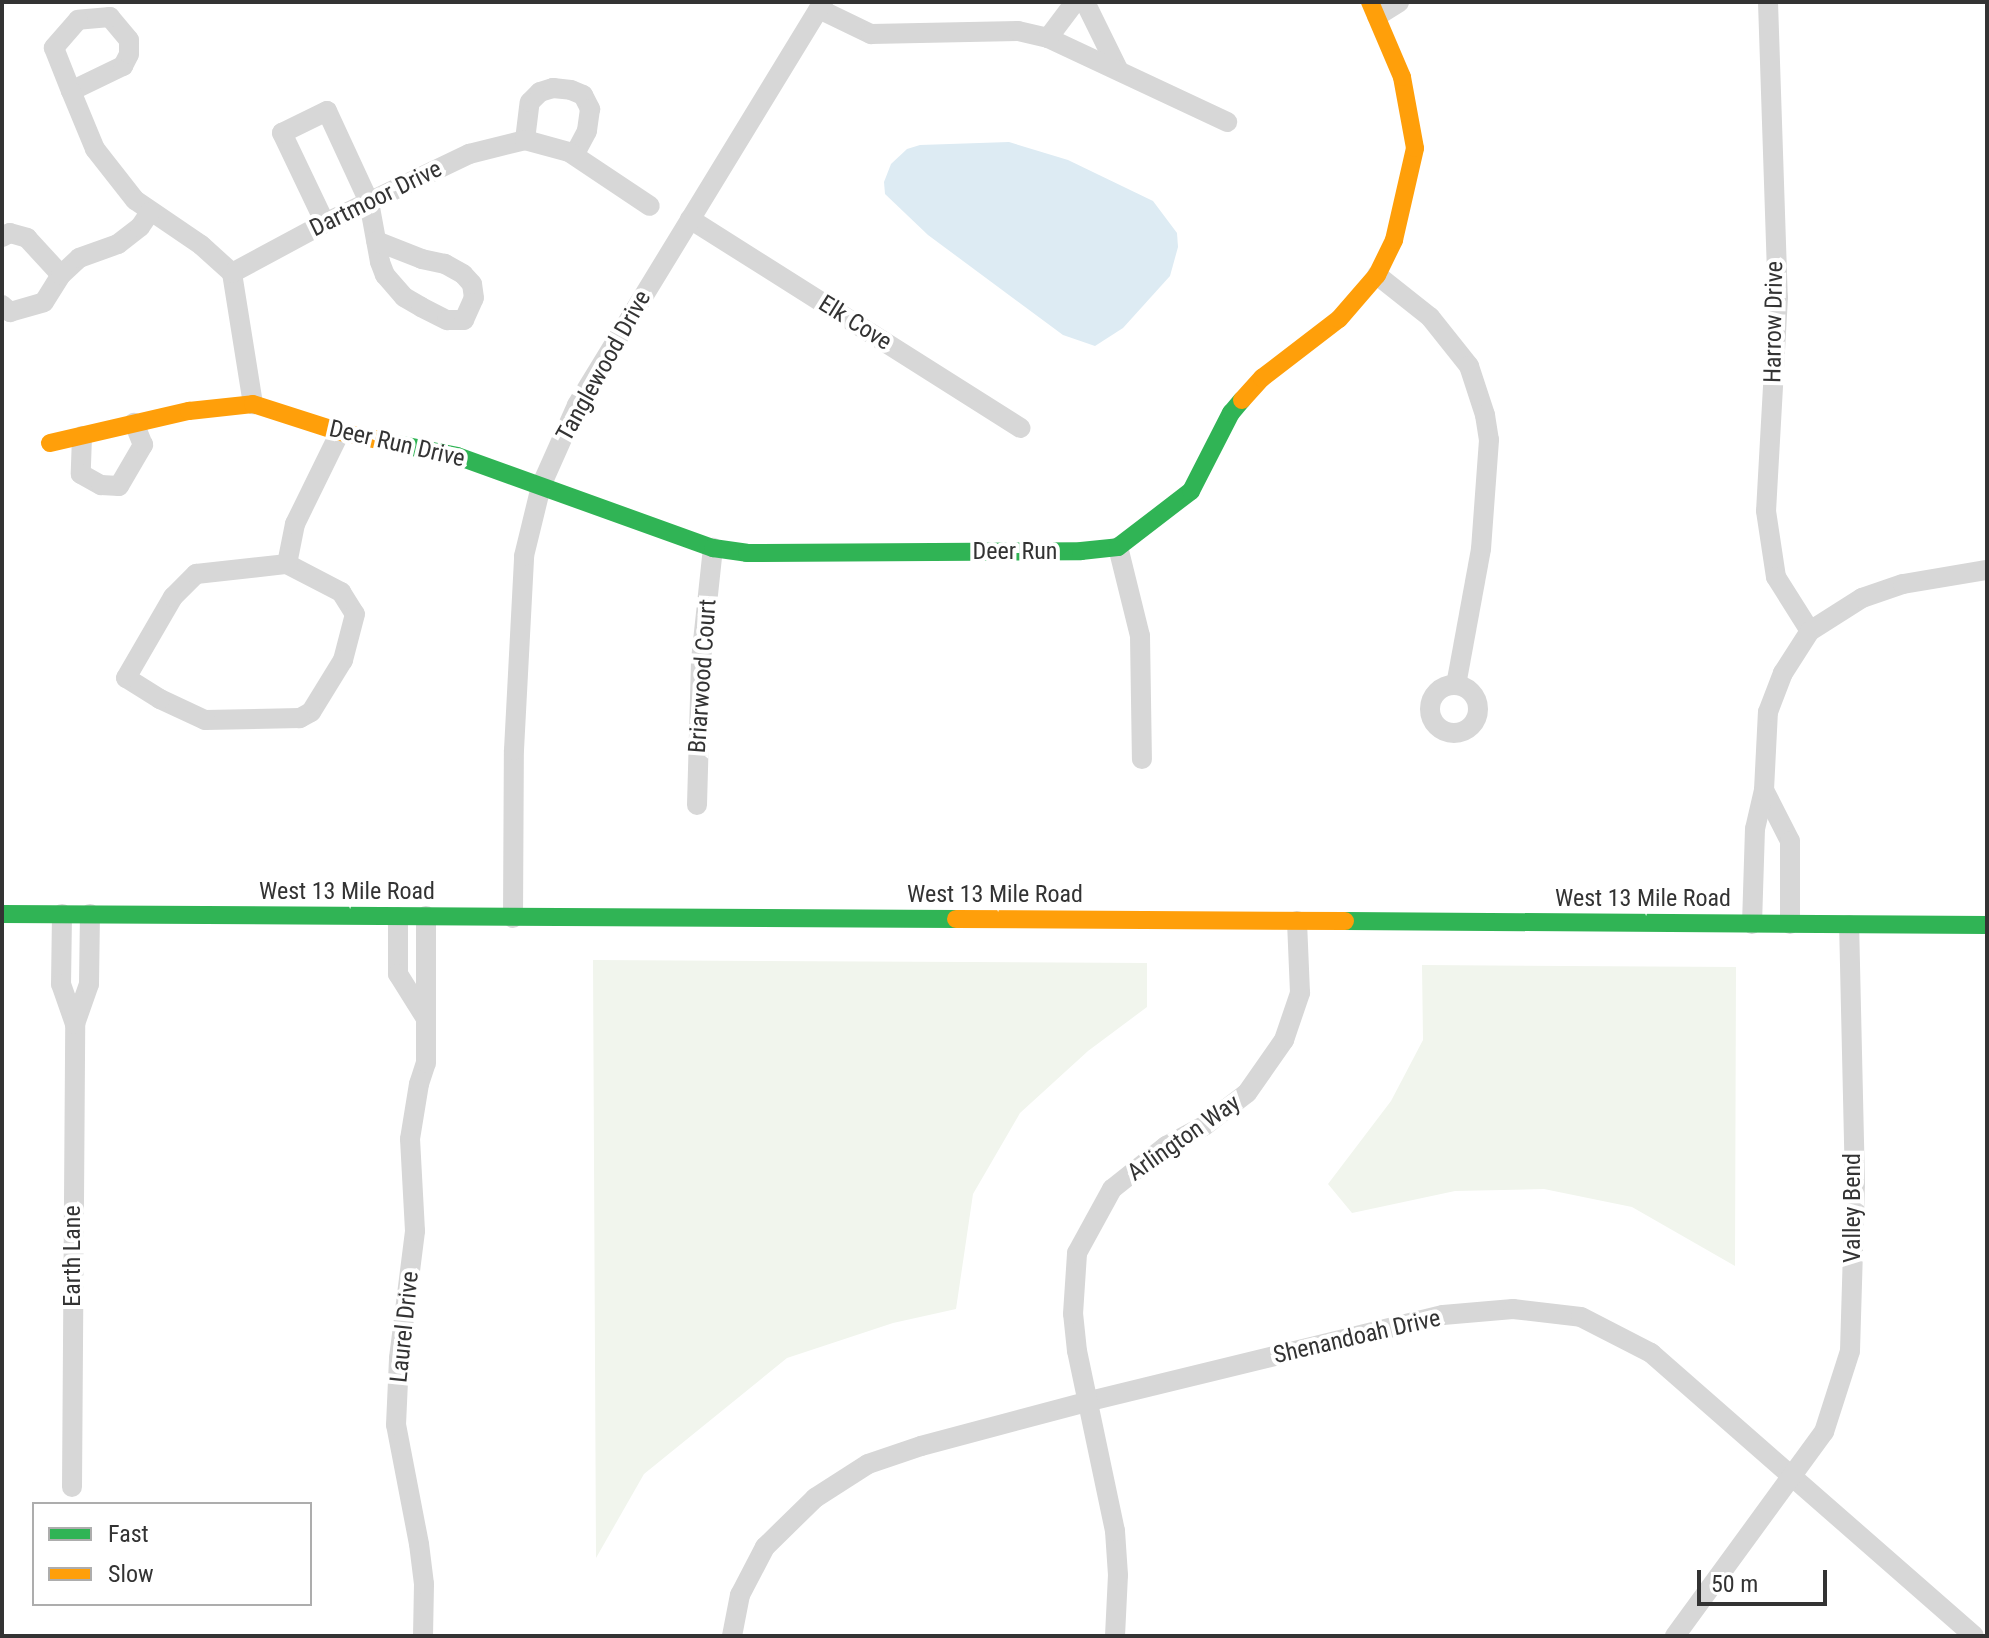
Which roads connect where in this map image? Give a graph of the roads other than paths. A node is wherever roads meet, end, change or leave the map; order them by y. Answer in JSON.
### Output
{"nodes":[{"id":1,"x":1075,"y":2,"type":"edge"},
{"id":2,"x":1085,"y":2,"type":"edge"},
{"id":3,"x":1399,"y":2,"type":"edge"},
{"id":4,"x":1768,"y":2,"type":"edge"},
{"id":5,"x":821,"y":6,"type":"edge"},
{"id":6,"x":1374,"y":9,"type":"edge"},
{"id":7,"x":1048,"y":38,"type":"junction"},
{"id":8,"x":1118,"y":69,"type":"junction"},
{"id":9,"x":71,"y":91,"type":"dead end"},
{"id":10,"x":1227,"y":122,"type":"dead end"},
{"id":11,"x":525,"y":140,"type":"junction"},
{"id":12,"x":574,"y":155,"type":"junction"},
{"id":13,"x":369,"y":202,"type":"junction"},
{"id":14,"x":650,"y":206,"type":"dead end"},
{"id":15,"x":150,"y":212,"type":"junction"},
{"id":16,"x":690,"y":219,"type":"junction"},
{"id":17,"x":325,"y":223,"type":"junction"},
{"id":18,"x":2,"y":237,"type":"edge"},
{"id":19,"x":376,"y":241,"type":"junction"},
{"id":20,"x":232,"y":273,"type":"junction"},
{"id":21,"x":61,"y":275,"type":"junction"},
{"id":22,"x":1377,"y":275,"type":"junction"},
{"id":23,"x":2,"y":305,"type":"edge"},
{"id":24,"x":253,"y":404,"type":"junction"},
{"id":25,"x":134,"y":423,"type":"junction"},
{"id":26,"x":1020,"y":428,"type":"dead end"},
{"id":27,"x":340,"y":432,"type":"junction"},
{"id":28,"x":82,"y":436,"type":"junction"},
{"id":29,"x":50,"y":443,"type":"dead end"},
{"id":30,"x":541,"y":486,"type":"junction"},
{"id":31,"x":1118,"y":547,"type":"junction"},
{"id":32,"x":713,"y":548,"type":"junction"},
{"id":33,"x":287,"y":564,"type":"junction"},
{"id":34,"x":1987,"y":570,"type":"edge"},
{"id":35,"x":1810,"y":631,"type":"junction"},
{"id":36,"x":1456,"y":685,"type":"dead end"},
{"id":37,"x":1142,"y":759,"type":"dead end"},
{"id":38,"x":1764,"y":790,"type":"junction"},
{"id":39,"x":697,"y":805,"type":"dead end"},
{"id":40,"x":2,"y":914,"type":"edge"},
{"id":41,"x":62,"y":914,"type":"junction"},
{"id":42,"x":90,"y":914,"type":"junction"},
{"id":43,"x":426,"y":916,"type":"junction"},
{"id":44,"x":398,"y":917,"type":"junction"},
{"id":45,"x":513,"y":918,"type":"junction"},
{"id":46,"x":1297,"y":921,"type":"junction"},
{"id":47,"x":1752,"y":924,"type":"junction"},
{"id":48,"x":1790,"y":924,"type":"junction"},
{"id":49,"x":1849,"y":925,"type":"junction"},
{"id":50,"x":1987,"y":925,"type":"edge"},
{"id":51,"x":425,"y":1017,"type":"junction"},
{"id":52,"x":75,"y":1024,"type":"junction"},
{"id":53,"x":1090,"y":1401,"type":"junction"},
{"id":54,"x":1792,"y":1476,"type":"junction"},
{"id":55,"x":72,"y":1487,"type":"dead end"},
{"id":56,"x":423,"y":1636,"type":"edge"},
{"id":57,"x":732,"y":1636,"type":"edge"},
{"id":58,"x":1115,"y":1636,"type":"edge"},
{"id":59,"x":1675,"y":1636,"type":"edge"},
{"id":60,"x":1974,"y":1636,"type":"edge"}],
"edges":[{"from":1,"to":7,"type":"street"},
{"from":2,"to":8,"type":"street"},
{"from":3,"to":6,"type":"street"},
{"from":4,"to":35,"type":"street","name":"Harrow Drive"},
{"from":5,"to":7,"type":"street"},
{"from":5,"to":16,"type":"street","name":"Tanglewood Drive"},
{"from":6,"to":22,"type":"street"},
{"from":7,"to":8,"type":"street"},
{"from":8,"to":10,"type":"street"},
{"from":9,"to":15,"type":"street"},
{"from":11,"to":12,"type":"street"},
{"from":11,"to":12,"type":"street"},
{"from":11,"to":13,"type":"street","name":"Dartmoor Drive"},
{"from":12,"to":14,"type":"street"},
{"from":13,"to":17,"type":"street","name":"Dartmoor Drive"},
{"from":13,"to":17,"type":"street"},
{"from":13,"to":19,"type":"street"},
{"from":15,"to":20,"type":"street"},
{"from":15,"to":21,"type":"street"},
{"from":16,"to":26,"type":"street","name":"Elk Cove"},
{"from":16,"to":30,"type":"street","name":"Tanglewood Drive"},
{"from":17,"to":20,"type":"street","name":"Dartmoor Drive"},
{"from":18,"to":21,"type":"street"},
{"from":19,"to":19,"type":"street"},
{"from":20,"to":24,"type":"street"},
{"from":21,"to":23,"type":"street"},
{"from":22,"to":31,"type":"street"},
{"from":22,"to":36,"type":"street"},
{"from":24,"to":25,"type":"street","name":"Deer Run Drive"},
{"from":24,"to":27,"type":"street","name":"Deer Run Drive"},
{"from":25,"to":28,"type":"street","name":"Deer Run Drive"},
{"from":25,"to":28,"type":"street"},
{"from":27,"to":30,"type":"street","name":"Deer Run Drive"},
{"from":27,"to":33,"type":"street"},
{"from":28,"to":29,"type":"street","name":"Deer Run Drive"},
{"from":30,"to":32,"type":"street","name":"Deer Run"},
{"from":30,"to":45,"type":"street","name":"Tanglewood Drive"},
{"from":31,"to":32,"type":"street","name":"Deer Run"},
{"from":31,"to":37,"type":"street"},
{"from":32,"to":39,"type":"street","name":"Briarwood Court"},
{"from":33,"to":33,"type":"street"},
{"from":34,"to":35,"type":"street"},
{"from":35,"to":38,"type":"street"},
{"from":38,"to":47,"type":"street"},
{"from":38,"to":48,"type":"street"},
{"from":40,"to":41,"type":"street","name":"West 13 Mile Road"},
{"from":41,"to":42,"type":"street","name":"West 13 Mile Road"},
{"from":41,"to":52,"type":"street","name":"Earth Lane"},
{"from":42,"to":44,"type":"street","name":"West 13 Mile Road"},
{"from":42,"to":52,"type":"street","name":"Earth Lane"},
{"from":43,"to":44,"type":"street","name":"West 13 Mile Road"},
{"from":43,"to":45,"type":"street","name":"West 13 Mile Road"},
{"from":43,"to":51,"type":"street","name":"Laurel Drive"},
{"from":44,"to":51,"type":"street"},
{"from":45,"to":46,"type":"street","name":"West 13 Mile Road"},
{"from":46,"to":47,"type":"street","name":"West 13 Mile Road"},
{"from":46,"to":53,"type":"street","name":"Arlington Way"},
{"from":47,"to":48,"type":"street","name":"West 13 Mile Road"},
{"from":48,"to":49,"type":"street","name":"West 13 Mile Road"},
{"from":49,"to":50,"type":"street","name":"West 13 Mile Road"},
{"from":49,"to":54,"type":"street","name":"Valley Bend"},
{"from":51,"to":56,"type":"street","name":"Laurel Drive"},
{"from":52,"to":55,"type":"street","name":"Earth Lane"},
{"from":53,"to":54,"type":"street","name":"Shenandoah Drive"},
{"from":53,"to":57,"type":"street","name":"Shenandoah Drive"},
{"from":53,"to":58,"type":"street","name":"Arlington Way"},
{"from":54,"to":59,"type":"street","name":"Valley Bend"},
{"from":54,"to":60,"type":"street","name":"Shenandoah Drive"}]}
